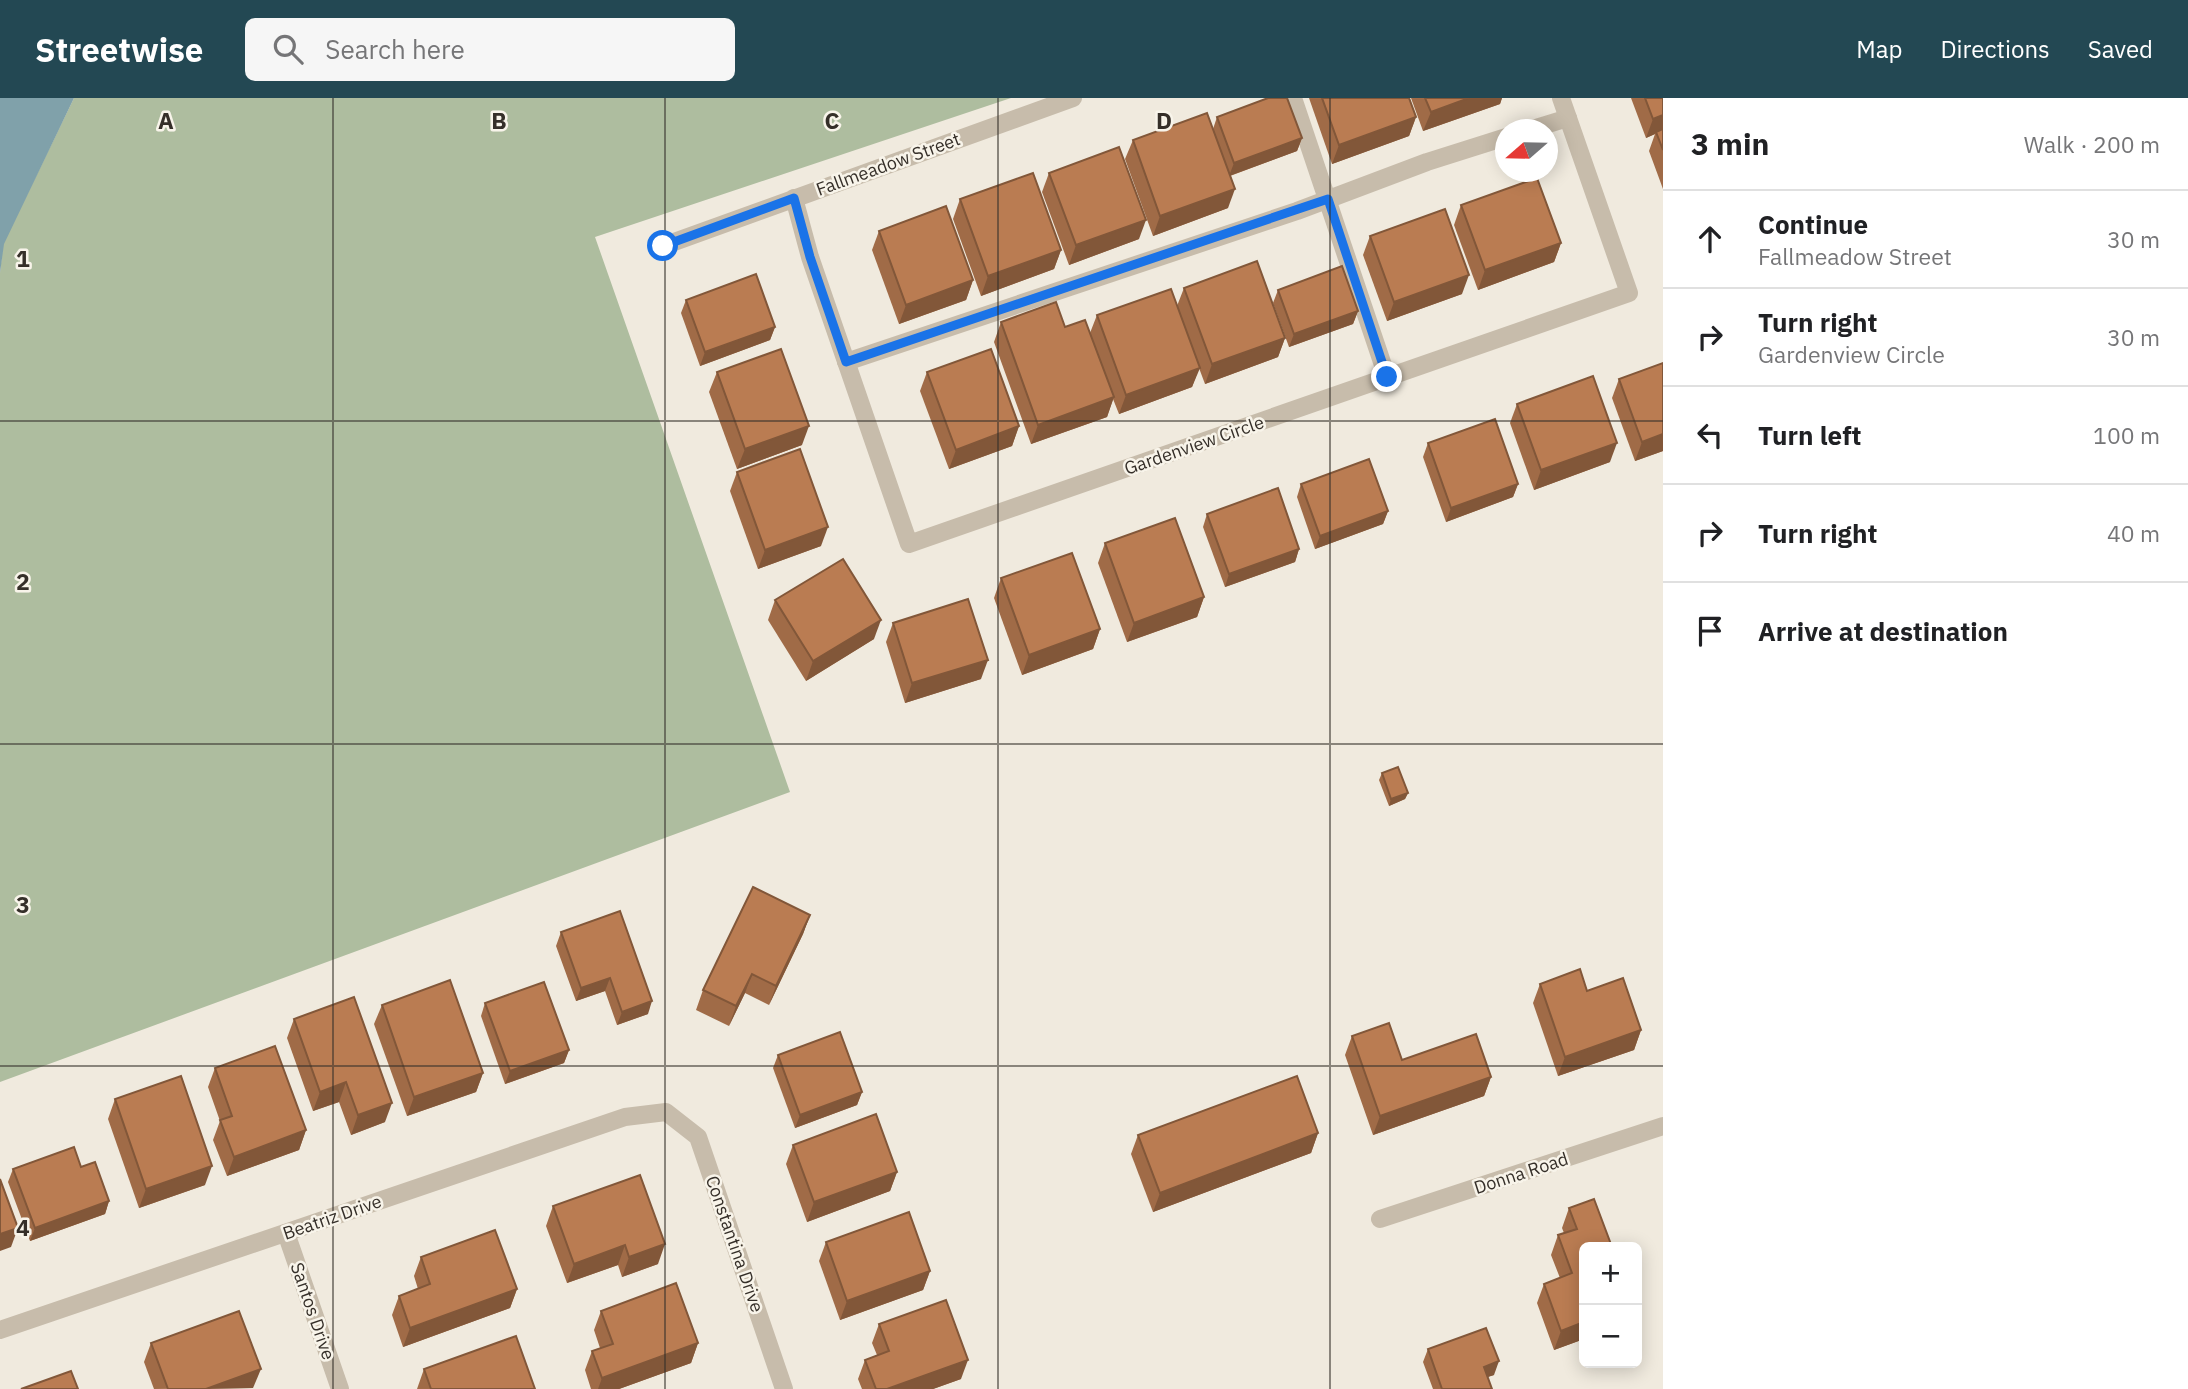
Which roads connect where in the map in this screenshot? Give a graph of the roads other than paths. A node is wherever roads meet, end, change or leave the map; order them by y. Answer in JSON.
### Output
{"nodes":[{"id":1,"x":1073,"y":98,"type":"edge"},
{"id":2,"x":1293,"y":98,"type":"edge"},
{"id":3,"x":1561,"y":98,"type":"edge"},
{"id":4,"x":1568,"y":118,"type":"junction"},
{"id":5,"x":1558,"y":121,"type":"edge"},
{"id":6,"x":1495,"y":140,"type":"edge"},
{"id":7,"x":794,"y":198,"type":"junction"},
{"id":8,"x":1328,"y":199,"type":"junction"},
{"id":9,"x":663,"y":246,"type":"dead end"},
{"id":10,"x":846,"y":362,"type":"junction"},
{"id":11,"x":1387,"y":377,"type":"junction"},
{"id":12,"x":666,"y":1112,"type":"joint"},
{"id":13,"x":1663,"y":1126,"type":"edge"},
{"id":14,"x":1380,"y":1219,"type":"dead end"},
{"id":15,"x":286,"y":1233,"type":"junction"},
{"id":16,"x":0,"y":1330,"type":"edge"},
{"id":17,"x":340,"y":1389,"type":"edge"},
{"id":18,"x":784,"y":1389,"type":"edge"}],
"edges":[{"from":1,"to":7,"type":"street","name":"Fallmeadow Street"},
{"from":2,"to":8,"type":"street"},
{"from":3,"to":4,"type":"street","name":"Gardenview Circle"},
{"from":4,"to":5,"type":"street"},
{"from":4,"to":11,"type":"street","name":"Gardenview Circle"},
{"from":6,"to":8,"type":"street"},
{"from":7,"to":9,"type":"street","name":"Fallmeadow Street"},
{"from":7,"to":10,"type":"street","name":"Gardenview Circle"},
{"from":8,"to":10,"type":"street"},
{"from":8,"to":11,"type":"street"},
{"from":10,"to":11,"type":"street","name":"Gardenview Circle"},
{"from":12,"to":15,"type":"street","name":"Beatriz Drive"},
{"from":12,"to":18,"type":"street","name":"Constantina Drive"},
{"from":13,"to":14,"type":"street","name":"Donna Road"},
{"from":15,"to":16,"type":"street","name":"Beatriz Drive"},
{"from":15,"to":17,"type":"street","name":"Santos Drive"}]}
